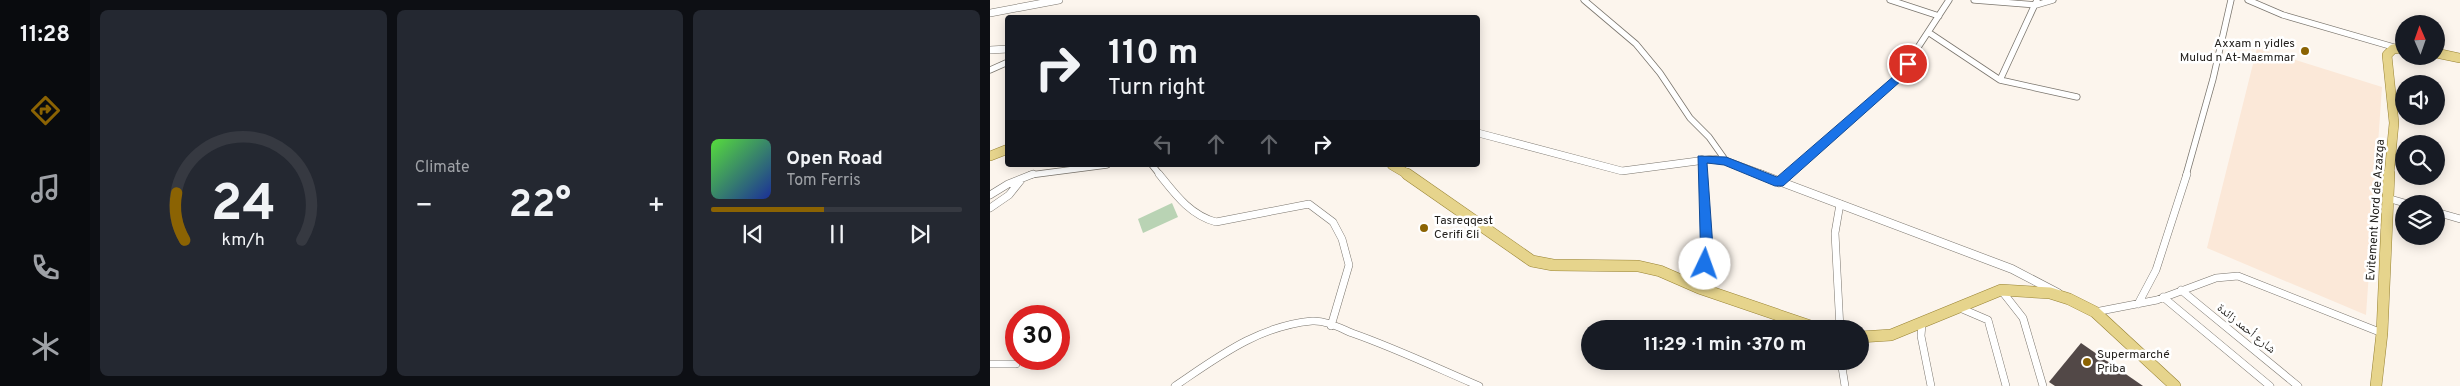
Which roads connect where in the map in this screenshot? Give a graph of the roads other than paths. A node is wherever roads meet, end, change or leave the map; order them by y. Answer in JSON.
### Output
{"nodes":[{"id":1,"x":1059,"y":0,"type":"edge"},
{"id":2,"x":1584,"y":0,"type":"edge"},
{"id":3,"x":1890,"y":0,"type":"edge"},
{"id":4,"x":1949,"y":0,"type":"edge"},
{"id":5,"x":1974,"y":0,"type":"edge"},
{"id":6,"x":2053,"y":0,"type":"edge"},
{"id":7,"x":2231,"y":0,"type":"edge"},
{"id":8,"x":2248,"y":0,"type":"edge"},
{"id":9,"x":2036,"y":3,"type":"edge"},
{"id":10,"x":990,"y":13,"type":"edge"},
{"id":11,"x":1939,"y":16,"type":"junction"},
{"id":12,"x":1928,"y":32,"type":"junction"},
{"id":13,"x":2395,"y":46,"type":"edge"},
{"id":14,"x":1005,"y":49,"type":"edge"},
{"id":15,"x":990,"y":50,"type":"edge"},
{"id":16,"x":2395,"y":50,"type":"edge"},
{"id":17,"x":2445,"y":55,"type":"edge"},
{"id":18,"x":2460,"y":58,"type":"edge"},
{"id":19,"x":1005,"y":63,"type":"edge"},
{"id":20,"x":990,"y":70,"type":"edge"},
{"id":21,"x":2000,"y":80,"type":"junction"},
{"id":22,"x":2078,"y":97,"type":"dead end"},
{"id":23,"x":1480,"y":134,"type":"edge"},
{"id":24,"x":1005,"y":150,"type":"edge"},
{"id":25,"x":990,"y":156,"type":"edge"},
{"id":26,"x":1702,"y":158,"type":"junction"},
{"id":27,"x":1726,"y":161,"type":"junction"},
{"id":28,"x":1087,"y":167,"type":"edge"},
{"id":29,"x":1154,"y":167,"type":"edge"},
{"id":30,"x":1395,"y":167,"type":"edge"},
{"id":31,"x":1022,"y":179,"type":"junction"},
{"id":32,"x":1779,"y":182,"type":"junction"},
{"id":33,"x":990,"y":195,"type":"edge"},
{"id":34,"x":2387,"y":198,"type":"junction"},
{"id":35,"x":2395,"y":200,"type":"edge"},
{"id":36,"x":1840,"y":204,"type":"junction"},
{"id":37,"x":990,"y":208,"type":"edge"},
{"id":38,"x":2445,"y":215,"type":"edge"},
{"id":39,"x":2460,"y":219,"type":"edge"},
{"id":40,"x":1699,"y":288,"type":"junction"},
{"id":41,"x":2001,"y":290,"type":"junction"},
{"id":42,"x":2181,"y":290,"type":"junction"},
{"id":43,"x":2163,"y":297,"type":"junction"},
{"id":44,"x":2069,"y":299,"type":"junction"},
{"id":45,"x":2138,"y":304,"type":"junction"},
{"id":46,"x":1960,"y":308,"type":"junction"},
{"id":47,"x":2095,"y":312,"type":"junction"},
{"id":48,"x":1793,"y":320,"type":"edge"},
{"id":49,"x":1840,"y":320,"type":"edge"},
{"id":50,"x":1922,"y":324,"type":"junction"},
{"id":51,"x":1331,"y":326,"type":"junction"},
{"id":52,"x":2382,"y":333,"type":"junction"},
{"id":53,"x":1869,"y":336,"type":"edge"},
{"id":54,"x":990,"y":364,"type":"edge"},
{"id":55,"x":1005,"y":364,"type":"edge"},
{"id":56,"x":1842,"y":370,"type":"edge"},
{"id":57,"x":1175,"y":386,"type":"edge"},
{"id":58,"x":1479,"y":386,"type":"edge"},
{"id":59,"x":1845,"y":386,"type":"edge"},
{"id":60,"x":1931,"y":386,"type":"edge"},
{"id":61,"x":2006,"y":386,"type":"edge"},
{"id":62,"x":2043,"y":386,"type":"edge"},
{"id":63,"x":2174,"y":386,"type":"edge"},
{"id":64,"x":2270,"y":386,"type":"edge"},
{"id":65,"x":2298,"y":386,"type":"edge"},
{"id":66,"x":2376,"y":386,"type":"edge"}],
"edges":[{"from":1,"to":10,"type":"street"},
{"from":2,"to":27,"type":"street"},
{"from":3,"to":11,"type":"street"},
{"from":4,"to":11,"type":"street"},
{"from":5,"to":9,"type":"street"},
{"from":6,"to":9,"type":"street"},
{"from":7,"to":45,"type":"street"},
{"from":8,"to":13,"type":"street"},
{"from":9,"to":21,"type":"street"},
{"from":11,"to":12,"type":"street"},
{"from":12,"to":21,"type":"street"},
{"from":12,"to":32,"type":"street"},
{"from":14,"to":15,"type":"street"},
{"from":16,"to":34,"type":"main road","name":"Evitement Nord de Azazga"},
{"from":17,"to":18,"type":"main road"},
{"from":19,"to":20,"type":"street"},
{"from":21,"to":22,"type":"street"},
{"from":23,"to":26,"type":"street"},
{"from":24,"to":25,"type":"main road"},
{"from":26,"to":27,"type":"street"},
{"from":26,"to":40,"type":"street"},
{"from":27,"to":32,"type":"street"},
{"from":28,"to":31,"type":"street"},
{"from":29,"to":51,"type":"street"},
{"from":30,"to":40,"type":"main road"},
{"from":31,"to":33,"type":"street"},
{"from":31,"to":37,"type":"street"},
{"from":32,"to":36,"type":"street"},
{"from":34,"to":35,"type":"street"},
{"from":34,"to":52,"type":"main road","name":"Evitement Nord de Azazga"},
{"from":36,"to":44,"type":"street"},
{"from":36,"to":49,"type":"street"},
{"from":38,"to":39,"type":"street"},
{"from":40,"to":48,"type":"main road"},
{"from":41,"to":44,"type":"main road"},
{"from":41,"to":46,"type":"main road"},
{"from":41,"to":62,"type":"street"},
{"from":42,"to":43,"type":"street"},
{"from":42,"to":52,"type":"street"},
{"from":42,"to":65,"type":"street","name":"شارع أحمد زائدة"},
{"from":43,"to":45,"type":"street"},
{"from":43,"to":64,"type":"street"},
{"from":44,"to":47,"type":"main road"},
{"from":45,"to":47,"type":"street"},
{"from":46,"to":50,"type":"main road"},
{"from":46,"to":61,"type":"street"},
{"from":47,"to":63,"type":"main road"},
{"from":50,"to":53,"type":"main road"},
{"from":50,"to":60,"type":"street"},
{"from":51,"to":57,"type":"street"},
{"from":51,"to":58,"type":"street"},
{"from":52,"to":66,"type":"main road","name":"Evitement Nord de Azazga"},
{"from":54,"to":55,"type":"street"},
{"from":56,"to":59,"type":"street"}]}
